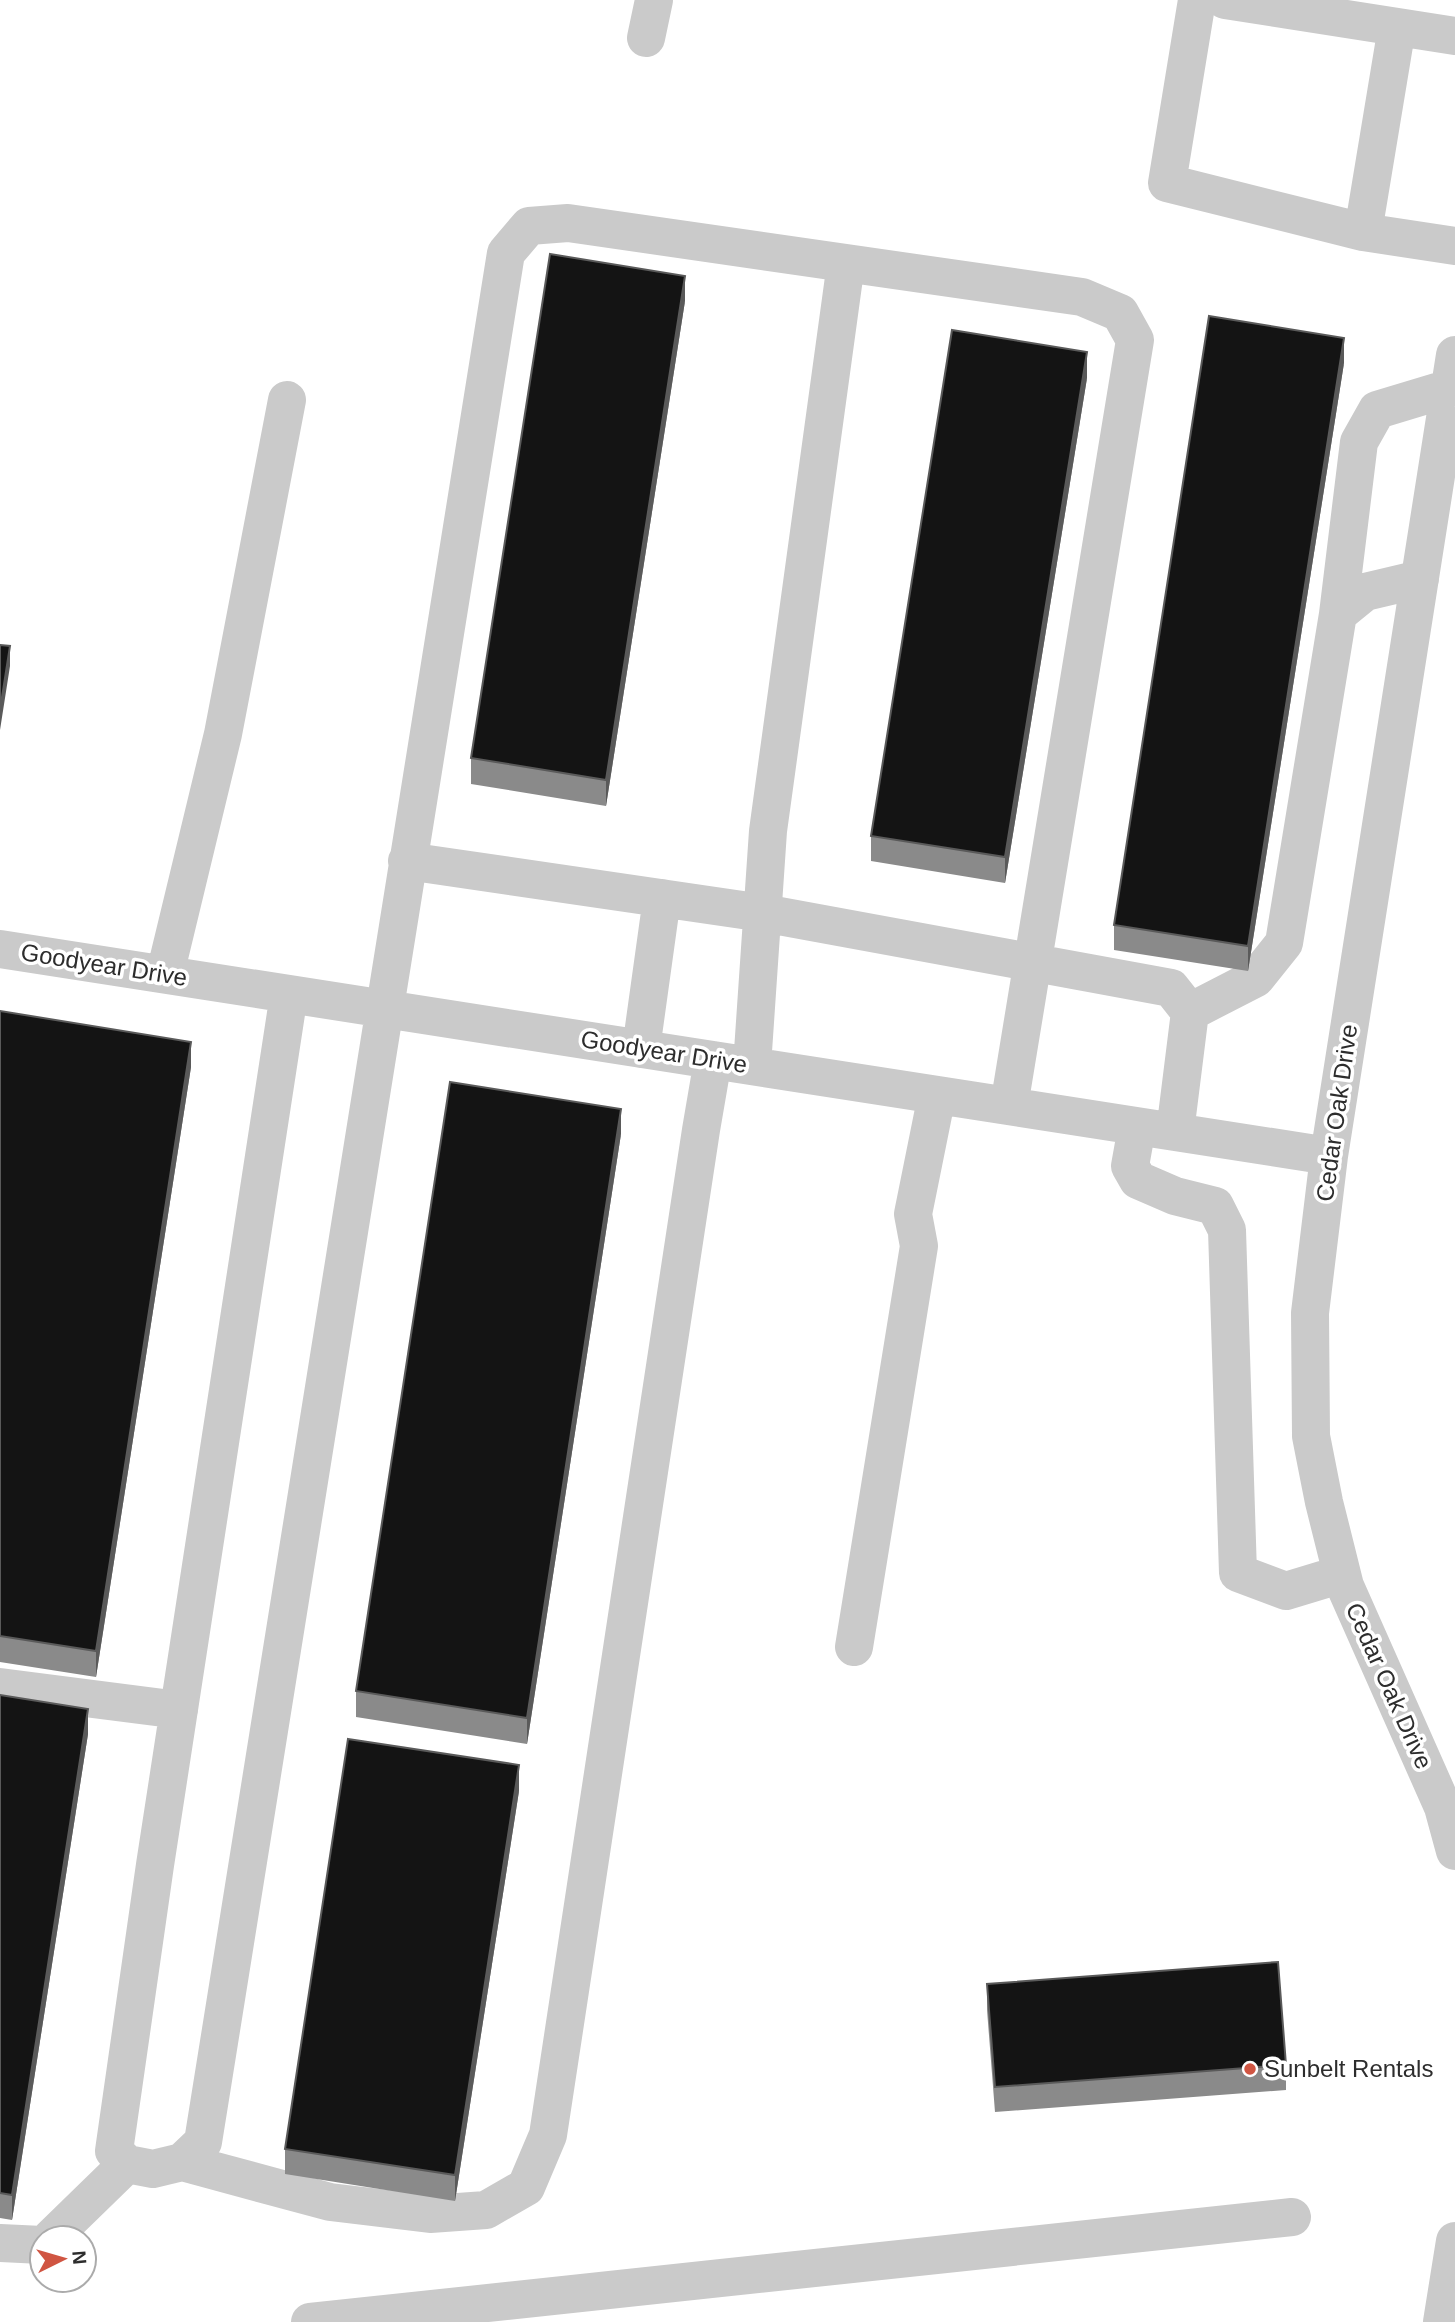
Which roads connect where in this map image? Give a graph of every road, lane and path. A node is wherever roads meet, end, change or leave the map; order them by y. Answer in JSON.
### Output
{"nodes":[{"id":1,"x":654,"y":0,"type":"edge"},
{"id":2,"x":1197,"y":0,"type":"edge"},
{"id":3,"x":1224,"y":0,"type":"edge"},
{"id":4,"x":1396,"y":27,"type":"junction"},
{"id":5,"x":1455,"y":36,"type":"edge"},
{"id":6,"x":646,"y":38,"type":"dead end"},
{"id":7,"x":1363,"y":232,"type":"junction"},
{"id":8,"x":1455,"y":246,"type":"edge"},
{"id":9,"x":846,"y":263,"type":"junction"},
{"id":10,"x":1452,"y":372,"type":"edge"},
{"id":11,"x":287,"y":400,"type":"dead end"},
{"id":12,"x":1420,"y":579,"type":"junction"},
{"id":13,"x":1338,"y":614,"type":"junction"},
{"id":14,"x":407,"y":861,"type":"junction"},
{"id":15,"x":662,"y":898,"type":"junction"},
{"id":16,"x":763,"y":913,"type":"junction"},
{"id":17,"x":0,"y":949,"type":"edge"},
{"id":18,"x":1032,"y":963,"type":"junction"},
{"id":19,"x":166,"y":974,"type":"junction"},
{"id":20,"x":289,"y":994,"type":"junction"},
{"id":21,"x":383,"y":1009,"type":"junction"},
{"id":22,"x":1190,"y":1012,"type":"junction"},
{"id":23,"x":641,"y":1049,"type":"junction"},
{"id":24,"x":713,"y":1060,"type":"junction"},
{"id":25,"x":752,"y":1066,"type":"junction"},
{"id":26,"x":937,"y":1095,"type":"junction"},
{"id":27,"x":1009,"y":1107,"type":"junction"},
{"id":28,"x":1137,"y":1127,"type":"junction"},
{"id":29,"x":1175,"y":1132,"type":"junction"},
{"id":30,"x":1329,"y":1156,"type":"junction"},
{"id":31,"x":1342,"y":1574,"type":"junction"},
{"id":32,"x":854,"y":1647,"type":"dead end"},
{"id":33,"x":0,"y":1687,"type":"edge"},
{"id":34,"x":179,"y":1710,"type":"junction"},
{"id":35,"x":1455,"y":1851,"type":"edge"},
{"id":36,"x":182,"y":2162,"type":"junction"},
{"id":37,"x":127,"y":2164,"type":"junction"},
{"id":38,"x":1292,"y":2217,"type":"dead end"},
{"id":39,"x":65,"y":2224,"type":"edge"},
{"id":40,"x":1455,"y":2241,"type":"edge"},
{"id":41,"x":0,"y":2243,"type":"edge"},
{"id":42,"x":28,"y":2244,"type":"edge"},
{"id":43,"x":310,"y":2322,"type":"edge"},
{"id":44,"x":1442,"y":2322,"type":"edge"}],
"edges":[{"from":1,"to":6,"type":"street"},
{"from":2,"to":7,"type":"street"},
{"from":3,"to":4,"type":"street"},
{"from":4,"to":5,"type":"street"},
{"from":4,"to":7,"type":"street"},
{"from":7,"to":8,"type":"street"},
{"from":9,"to":14,"type":"street"},
{"from":9,"to":16,"type":"street"},
{"from":9,"to":18,"type":"street"},
{"from":10,"to":12,"type":"street","name":"Cedar Oak Drive"},
{"from":10,"to":13,"type":"street"},
{"from":11,"to":19,"type":"street"},
{"from":12,"to":13,"type":"street"},
{"from":12,"to":30,"type":"street","name":"Cedar Oak Drive"},
{"from":13,"to":22,"type":"street"},
{"from":14,"to":15,"type":"street"},
{"from":14,"to":21,"type":"street"},
{"from":15,"to":16,"type":"street"},
{"from":15,"to":23,"type":"street"},
{"from":16,"to":18,"type":"street"},
{"from":16,"to":25,"type":"street"},
{"from":17,"to":19,"type":"street","name":"Goodyear Drive"},
{"from":18,"to":22,"type":"street"},
{"from":18,"to":27,"type":"street"},
{"from":19,"to":20,"type":"street","name":"Goodyear Drive"},
{"from":20,"to":21,"type":"street","name":"Goodyear Drive"},
{"from":20,"to":34,"type":"street"},
{"from":21,"to":23,"type":"street","name":"Goodyear Drive"},
{"from":21,"to":36,"type":"street"},
{"from":22,"to":29,"type":"street"},
{"from":23,"to":24,"type":"street","name":"Goodyear Drive"},
{"from":24,"to":25,"type":"street","name":"Goodyear Drive"},
{"from":24,"to":36,"type":"street"},
{"from":25,"to":26,"type":"street","name":"Goodyear Drive"},
{"from":26,"to":27,"type":"street","name":"Goodyear Drive"},
{"from":26,"to":32,"type":"street"},
{"from":27,"to":28,"type":"street","name":"Goodyear Drive"},
{"from":28,"to":29,"type":"street","name":"Goodyear Drive"},
{"from":28,"to":31,"type":"street"},
{"from":29,"to":30,"type":"street","name":"Goodyear Drive"},
{"from":30,"to":31,"type":"street","name":"Cedar Oak Drive"},
{"from":31,"to":35,"type":"street","name":"Cedar Oak Drive"},
{"from":33,"to":34,"type":"street"},
{"from":34,"to":37,"type":"street"},
{"from":36,"to":37,"type":"street"},
{"from":37,"to":39,"type":"street"},
{"from":38,"to":43,"type":"street"},
{"from":40,"to":44,"type":"street"},
{"from":41,"to":42,"type":"street"}]}
